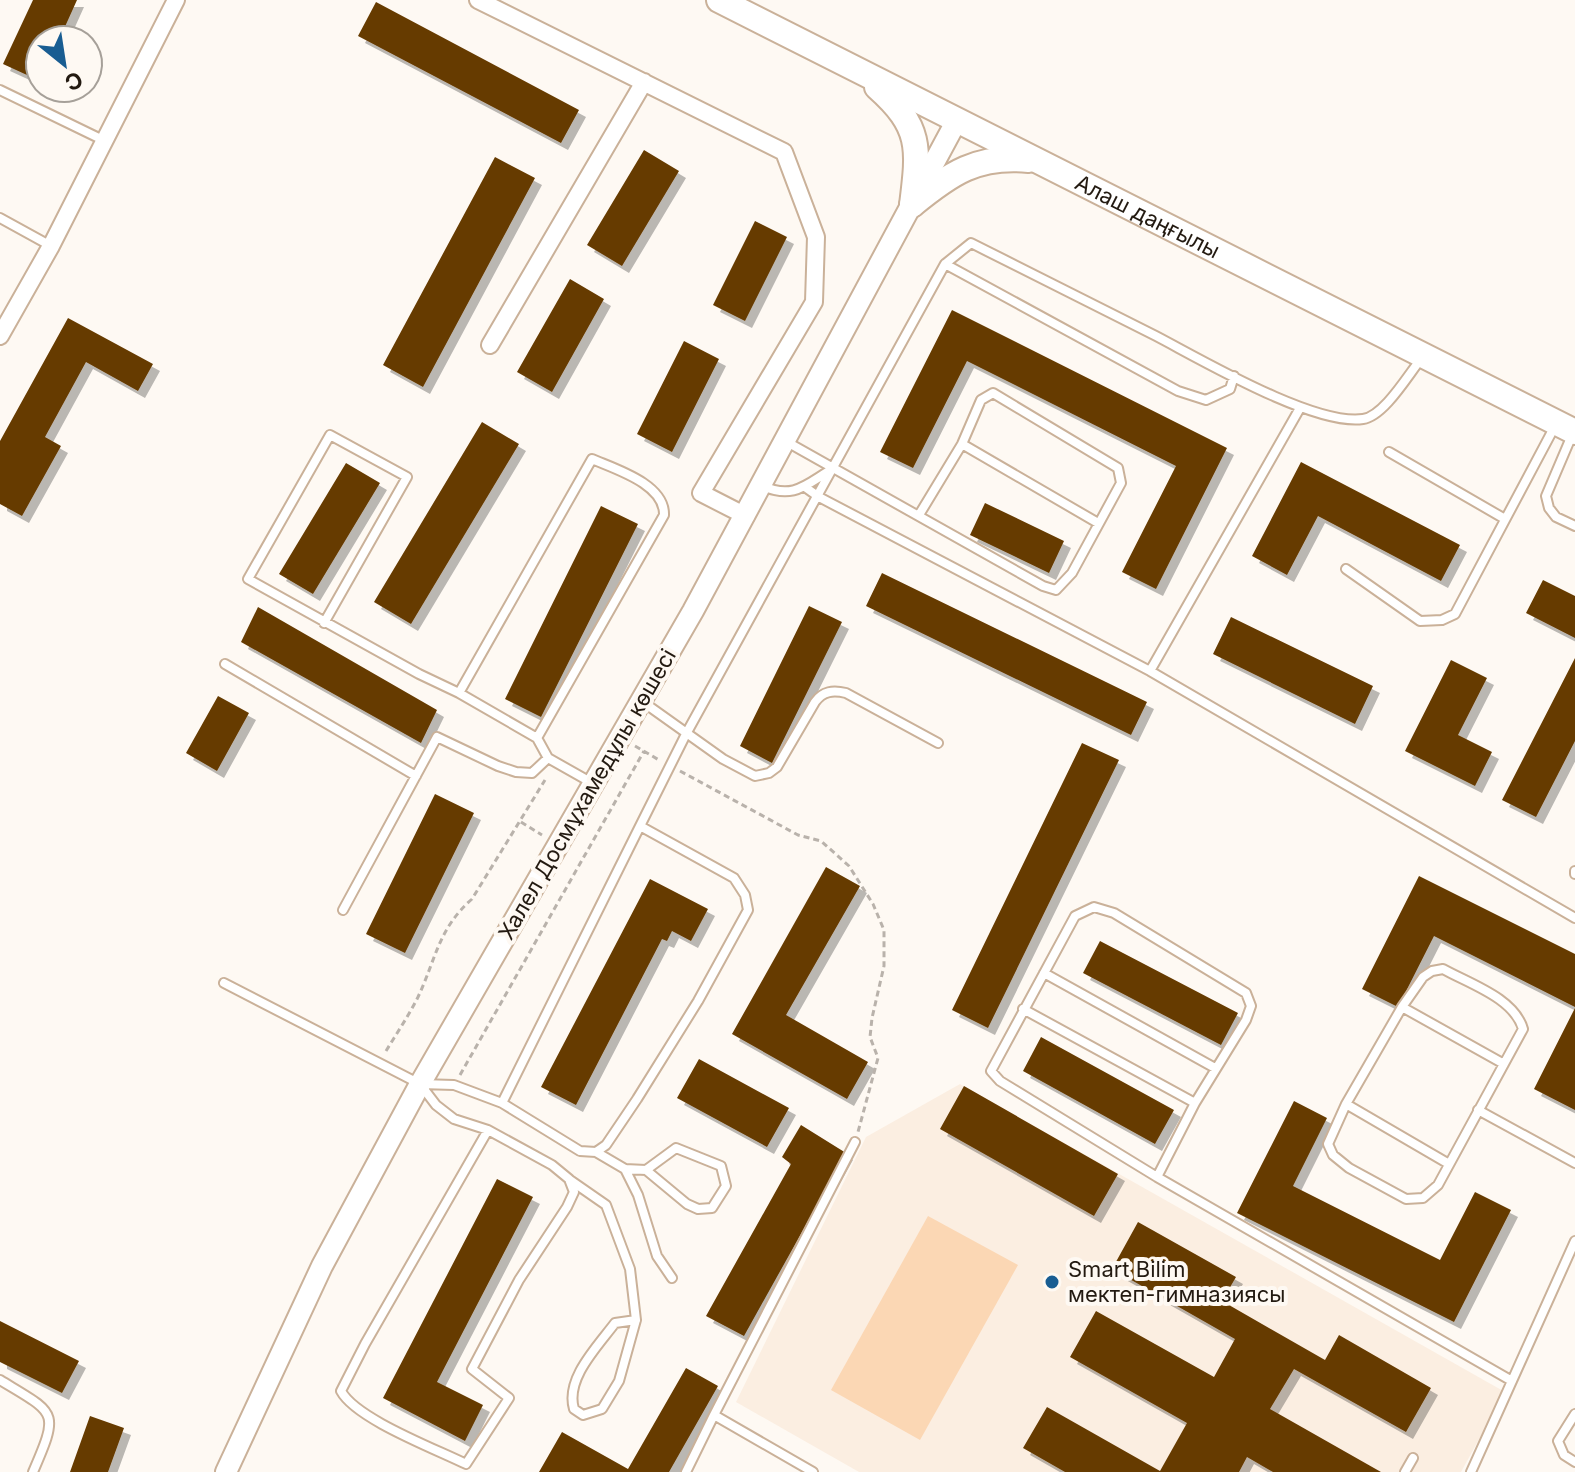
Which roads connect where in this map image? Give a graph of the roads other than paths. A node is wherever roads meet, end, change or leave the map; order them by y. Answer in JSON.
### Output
{"nodes":[{"id":1,"x":176,"y":0,"type":"edge"},
{"id":2,"x":478,"y":0,"type":"edge"},
{"id":3,"x":719,"y":0,"type":"edge"},
{"id":4,"x":861,"y":71,"type":"junction"},
{"id":5,"x":644,"y":82,"type":"junction"},
{"id":6,"x":0,"y":90,"type":"edge"},
{"id":7,"x":957,"y":120,"type":"junction"},
{"id":8,"x":103,"y":140,"type":"junction"},
{"id":9,"x":1039,"y":162,"type":"junction"},
{"id":10,"x":912,"y":205,"type":"junction"},
{"id":11,"x":0,"y":218,"type":"edge"},
{"id":12,"x":51,"y":246,"type":"junction"},
{"id":13,"x":945,"y":264,"type":"junction"},
{"id":14,"x":0,"y":336,"type":"edge"},
{"id":15,"x":490,"y":345,"type":"dead end"},
{"id":16,"x":1424,"y":355,"type":"junction"},
{"id":17,"x":1234,"y":376,"type":"junction"},
{"id":18,"x":1300,"y":408,"type":"junction"},
{"id":19,"x":1568,"y":429,"type":"edge"},
{"id":20,"x":786,"y":442,"type":"junction"},
{"id":21,"x":962,"y":444,"type":"junction"},
{"id":22,"x":1389,"y":452,"type":"dead end"},
{"id":23,"x":835,"y":468,"type":"junction"},
{"id":24,"x":762,"y":486,"type":"junction"},
{"id":25,"x":805,"y":487,"type":"junction"},
{"id":26,"x":819,"y":497,"type":"junction"},
{"id":27,"x":919,"y":515,"type":"junction"},
{"id":28,"x":746,"y":516,"type":"junction"},
{"id":29,"x":1505,"y":519,"type":"junction"},
{"id":30,"x":1098,"y":523,"type":"junction"},
{"id":31,"x":1575,"y":526,"type":"edge"},
{"id":32,"x":1346,"y":569,"type":"dead end"},
{"id":33,"x":324,"y":623,"type":"junction"},
{"id":34,"x":225,"y":664,"type":"dead end"},
{"id":35,"x":1150,"y":671,"type":"junction"},
{"id":36,"x":459,"y":693,"type":"junction"},
{"id":37,"x":641,"y":701,"type":"junction"},
{"id":38,"x":686,"y":734,"type":"junction"},
{"id":39,"x":537,"y":738,"type":"junction"},
{"id":40,"x":938,"y":743,"type":"dead end"},
{"id":41,"x":552,"y":760,"type":"junction"},
{"id":42,"x":416,"y":776,"type":"junction"},
{"id":43,"x":595,"y":785,"type":"junction"},
{"id":44,"x":640,"y":826,"type":"junction"},
{"id":45,"x":343,"y":910,"type":"dead end"},
{"id":46,"x":1575,"y":918,"type":"edge"},
{"id":47,"x":1044,"y":973,"type":"junction"},
{"id":48,"x":224,"y":983,"type":"dead end"},
{"id":49,"x":1402,"y":1007,"type":"junction"},
{"id":50,"x":1023,"y":1009,"type":"junction"},
{"id":51,"x":1504,"y":1064,"type":"junction"},
{"id":52,"x":1215,"y":1068,"type":"junction"},
{"id":53,"x":420,"y":1084,"type":"junction"},
{"id":54,"x":502,"y":1103,"type":"junction"},
{"id":55,"x":1195,"y":1103,"type":"junction"},
{"id":56,"x":1346,"y":1104,"type":"junction"},
{"id":57,"x":1478,"y":1110,"type":"junction"},
{"id":58,"x":488,"y":1130,"type":"junction"},
{"id":59,"x":855,"y":1142,"type":"road end"},
{"id":60,"x":596,"y":1152,"type":"junction"},
{"id":61,"x":1575,"y":1163,"type":"edge"},
{"id":62,"x":1449,"y":1164,"type":"junction"},
{"id":63,"x":625,"y":1169,"type":"junction"},
{"id":64,"x":646,"y":1170,"type":"junction"},
{"id":65,"x":1157,"y":1177,"type":"junction"},
{"id":66,"x":569,"y":1179,"type":"junction"},
{"id":67,"x":1575,"y":1241,"type":"edge"},
{"id":68,"x":672,"y":1278,"type":"dead end"},
{"id":69,"x":636,"y":1320,"type":"junction"},
{"id":70,"x":0,"y":1380,"type":"edge"},
{"id":71,"x":1512,"y":1381,"type":"junction"},
{"id":72,"x":1575,"y":1414,"type":"edge"},
{"id":73,"x":714,"y":1415,"type":"junction"},
{"id":74,"x":1413,"y":1458,"type":"dead end"},
{"id":75,"x":1575,"y":1462,"type":"edge"},
{"id":76,"x":33,"y":1472,"type":"edge"},
{"id":77,"x":226,"y":1472,"type":"edge"},
{"id":78,"x":686,"y":1472,"type":"edge"},
{"id":79,"x":813,"y":1472,"type":"edge"},
{"id":80,"x":1405,"y":1472,"type":"edge"},
{"id":81,"x":1471,"y":1472,"type":"edge"}],
"edges":[{"from":1,"to":8,"type":"street"},
{"from":2,"to":5,"type":"street"},
{"from":3,"to":4,"type":"main road","name":"Алаш даңғылы"},
{"from":4,"to":7,"type":"main road","name":"Алаш даңғылы"},
{"from":4,"to":10,"type":"main road"},
{"from":5,"to":15,"type":"street"},
{"from":5,"to":28,"type":"street"},
{"from":6,"to":8,"type":"lane"},
{"from":7,"to":9,"type":"main road","name":"Алаш даңғылы"},
{"from":7,"to":10,"type":"street","name":"Халел Досмұхамедұлы көшесі"},
{"from":8,"to":12,"type":"street"},
{"from":9,"to":10,"type":"main road"},
{"from":9,"to":16,"type":"main road","name":"Алаш даңғылы"},
{"from":10,"to":20,"type":"street","name":"Халел Досмұхамедұлы көшесі"},
{"from":11,"to":12,"type":"lane"},
{"from":12,"to":14,"type":"street"},
{"from":13,"to":17,"type":"lane"},
{"from":13,"to":17,"type":"lane"},
{"from":13,"to":23,"type":"lane"},
{"from":16,"to":18,"type":"lane"},
{"from":16,"to":19,"type":"main road","name":"Алаш даңғылы"},
{"from":17,"to":18,"type":"lane"},
{"from":18,"to":35,"type":"lane"},
{"from":19,"to":29,"type":"lane"},
{"from":19,"to":31,"type":"lane"},
{"from":20,"to":23,"type":"lane"},
{"from":20,"to":24,"type":"street","name":"Халел Досмұхамедұлы көшесі"},
{"from":21,"to":27,"type":"lane"},
{"from":21,"to":30,"type":"lane"},
{"from":21,"to":30,"type":"lane"},
{"from":22,"to":29,"type":"lane"},
{"from":23,"to":25,"type":"lane"},
{"from":23,"to":26,"type":"lane"},
{"from":23,"to":27,"type":"lane"},
{"from":24,"to":25,"type":"lane"},
{"from":24,"to":28,"type":"street","name":"Халел Досмұхамедұлы көшесі"},
{"from":25,"to":26,"type":"lane"},
{"from":26,"to":35,"type":"lane"},
{"from":26,"to":38,"type":"lane"},
{"from":27,"to":30,"type":"lane"},
{"from":28,"to":37,"type":"street","name":"Халел Досмұхамедұлы көшесі"},
{"from":29,"to":32,"type":"lane"},
{"from":33,"to":33,"type":"lane"},
{"from":33,"to":36,"type":"lane"},
{"from":34,"to":42,"type":"lane"},
{"from":35,"to":46,"type":"lane"},
{"from":36,"to":39,"type":"lane"},
{"from":36,"to":39,"type":"lane"},
{"from":37,"to":38,"type":"lane"},
{"from":37,"to":43,"type":"street","name":"Халел Досмұхамедұлы көшесі"},
{"from":38,"to":40,"type":"lane"},
{"from":38,"to":44,"type":"lane"},
{"from":39,"to":41,"type":"lane"},
{"from":41,"to":42,"type":"lane"},
{"from":41,"to":43,"type":"lane"},
{"from":42,"to":45,"type":"lane"},
{"from":43,"to":53,"type":"street","name":"Халел Досмұхамедұлы көшесі"},
{"from":44,"to":54,"type":"lane"},
{"from":44,"to":60,"type":"lane"},
{"from":47,"to":50,"type":"lane"},
{"from":47,"to":52,"type":"lane"},
{"from":47,"to":52,"type":"lane"},
{"from":48,"to":53,"type":"lane"},
{"from":49,"to":51,"type":"lane"},
{"from":49,"to":51,"type":"lane"},
{"from":49,"to":56,"type":"lane"},
{"from":50,"to":55,"type":"lane"},
{"from":50,"to":65,"type":"lane"},
{"from":51,"to":57,"type":"lane"},
{"from":52,"to":55,"type":"lane"},
{"from":53,"to":54,"type":"lane"},
{"from":53,"to":58,"type":"lane"},
{"from":53,"to":77,"type":"street","name":"Халел Досмұхамедұлы көшесі"},
{"from":54,"to":60,"type":"lane"},
{"from":55,"to":65,"type":"lane"},
{"from":56,"to":62,"type":"lane"},
{"from":56,"to":62,"type":"lane"},
{"from":57,"to":61,"type":"lane"},
{"from":57,"to":62,"type":"lane"},
{"from":58,"to":66,"type":"lane"},
{"from":58,"to":66,"type":"lane"},
{"from":59,"to":73,"type":"lane"},
{"from":60,"to":63,"type":"lane"},
{"from":63,"to":64,"type":"lane"},
{"from":63,"to":68,"type":"lane"},
{"from":64,"to":64,"type":"lane"},
{"from":65,"to":71,"type":"lane"},
{"from":66,"to":69,"type":"lane"},
{"from":67,"to":71,"type":"lane"},
{"from":69,"to":69,"type":"lane"},
{"from":70,"to":76,"type":"lane"},
{"from":71,"to":81,"type":"lane"},
{"from":72,"to":75,"type":"lane"},
{"from":73,"to":78,"type":"lane"},
{"from":73,"to":79,"type":"lane"},
{"from":74,"to":80,"type":"lane"}]}
